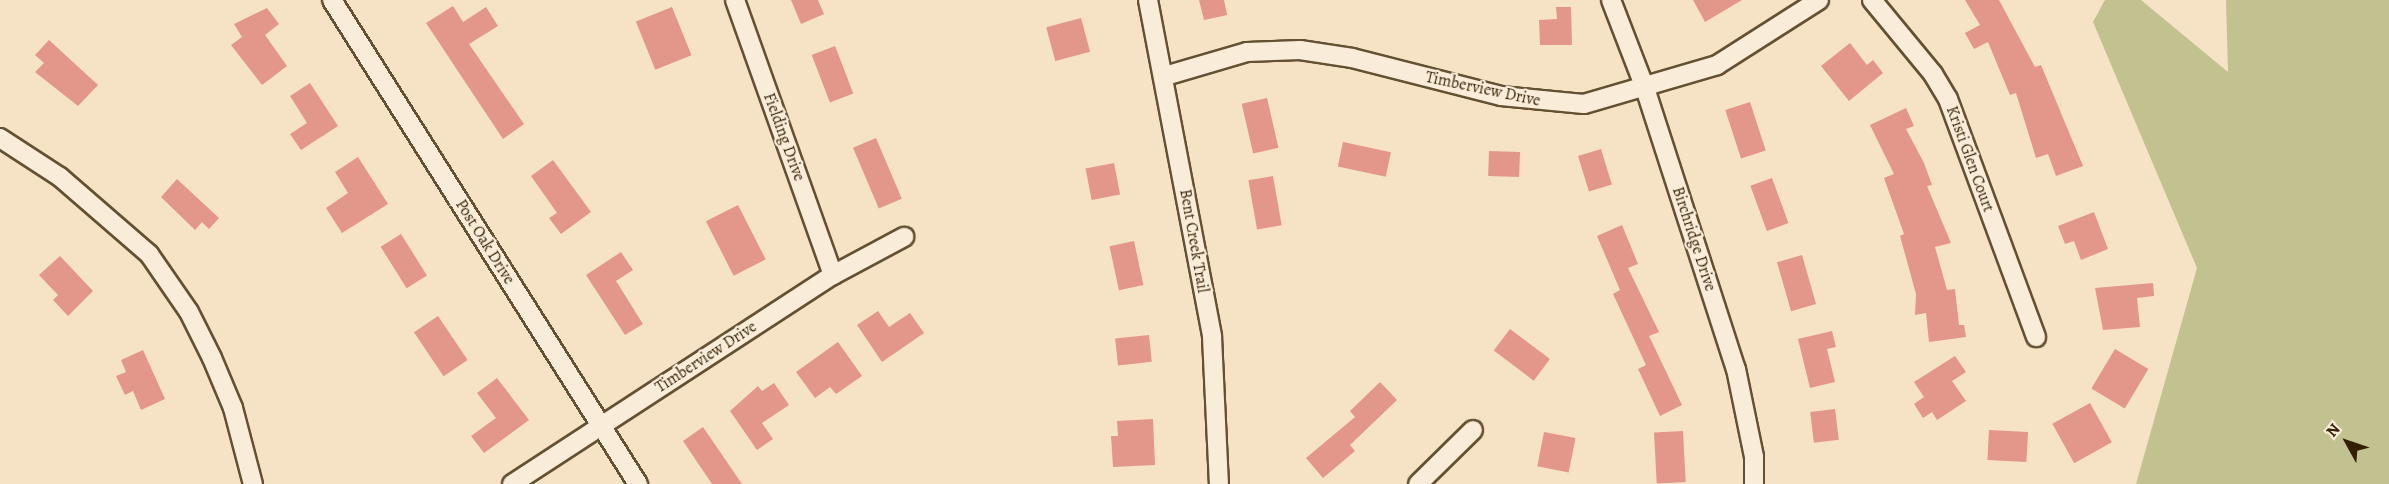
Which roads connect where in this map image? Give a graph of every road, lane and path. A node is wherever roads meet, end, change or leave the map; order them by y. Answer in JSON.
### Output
{"nodes":[{"id":1,"x":332,"y":0,"type":"edge"},
{"id":2,"x":735,"y":0,"type":"edge"},
{"id":3,"x":1148,"y":0,"type":"edge"},
{"id":4,"x":1611,"y":0,"type":"edge"},
{"id":5,"x":1819,"y":0,"type":"edge"},
{"id":6,"x":1872,"y":0,"type":"edge"},
{"id":7,"x":1165,"y":75,"type":"junction"},
{"id":8,"x":1645,"y":88,"type":"junction"},
{"id":9,"x":0,"y":138,"type":"edge"},
{"id":10,"x":904,"y":237,"type":"dead end"},
{"id":11,"x":833,"y":275,"type":"junction"},
{"id":12,"x":2036,"y":338,"type":"dead end"},
{"id":13,"x":602,"y":425,"type":"junction"},
{"id":14,"x":1473,"y":430,"type":"dead end"},
{"id":15,"x":254,"y":484,"type":"edge"},
{"id":16,"x":512,"y":484,"type":"edge"},
{"id":17,"x":638,"y":484,"type":"edge"},
{"id":18,"x":1219,"y":484,"type":"edge"},
{"id":19,"x":1418,"y":484,"type":"edge"},
{"id":20,"x":1754,"y":484,"type":"edge"}],
"edges":[{"from":1,"to":13,"type":"street","name":"Post Oak Drive"},
{"from":2,"to":11,"type":"street","name":"Fielding Drive"},
{"from":3,"to":7,"type":"street","name":"Bent Creek Trail"},
{"from":4,"to":8,"type":"street","name":"Birchridge Drive"},
{"from":5,"to":8,"type":"street","name":"Timberview Drive"},
{"from":6,"to":12,"type":"street","name":"Kristi Glen Court"},
{"from":7,"to":8,"type":"street","name":"Timberview Drive"},
{"from":7,"to":18,"type":"street","name":"Bent Creek Trail"},
{"from":8,"to":20,"type":"street","name":"Birchridge Drive"},
{"from":9,"to":15,"type":"street"},
{"from":10,"to":11,"type":"street","name":"Timberview Drive"},
{"from":11,"to":13,"type":"street","name":"Timberview Drive"},
{"from":13,"to":16,"type":"street","name":"Timberview Drive"},
{"from":13,"to":17,"type":"street","name":"Post Oak Drive"},
{"from":14,"to":19,"type":"street"}]}
